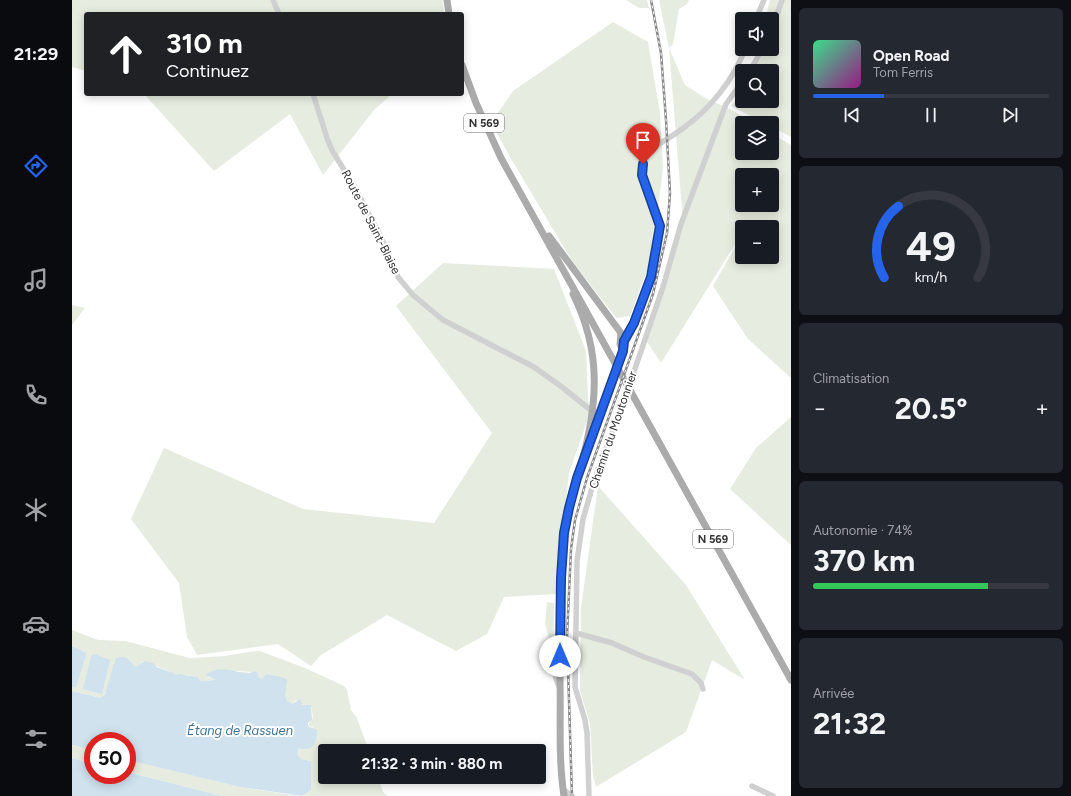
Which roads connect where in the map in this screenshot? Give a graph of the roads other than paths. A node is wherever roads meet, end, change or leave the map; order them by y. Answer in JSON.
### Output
{"nodes":[{"id":1,"x":273,"y":0,"type":"edge"},
{"id":2,"x":447,"y":0,"type":"edge"},
{"id":3,"x":764,"y":0,"type":"edge"},
{"id":4,"x":782,"y":0,"type":"edge"},
{"id":5,"x":278,"y":12,"type":"edge"},
{"id":6,"x":449,"y":12,"type":"edge"},
{"id":7,"x":759,"y":12,"type":"edge"},
{"id":8,"x":778,"y":12,"type":"edge"},
{"id":9,"x":741,"y":56,"type":"edge"},
{"id":10,"x":464,"y":71,"type":"edge"},
{"id":11,"x":735,"y":92,"type":"edge"},
{"id":12,"x":315,"y":96,"type":"edge"},
{"id":13,"x":540,"y":227,"type":"junction"},
{"id":14,"x":559,"y":264,"type":"junction"},
{"id":15,"x":623,"y":337,"type":"junction"},
{"id":16,"x":592,"y":351,"type":"junction"},
{"id":17,"x":608,"y":393,"type":"junction"},
{"id":18,"x":594,"y":402,"type":"junction"},
{"id":19,"x":581,"y":403,"type":"junction"},
{"id":20,"x":603,"y":410,"type":"junction"},
{"id":21,"x":593,"y":412,"type":"junction"},
{"id":22,"x":577,"y":478,"type":"junction"},
{"id":23,"x":576,"y":633,"type":"junction"},
{"id":24,"x":791,"y":680,"type":"edge"},
{"id":25,"x":703,"y":689,"type":"dead end"},
{"id":26,"x":752,"y":786,"type":"dead end"},
{"id":27,"x":564,"y":793,"type":"edge"},
{"id":28,"x":572,"y":796,"type":"edge"},
{"id":29,"x":589,"y":796,"type":"edge"},
{"id":30,"x":773,"y":796,"type":"edge"}],
"edges":[{"from":1,"to":5,"type":"street"},
{"from":2,"to":6,"type":"main road"},
{"from":3,"to":7,"type":"street"},
{"from":4,"to":8,"type":"street"},
{"from":9,"to":15,"type":"street"},
{"from":10,"to":13,"type":"main road","number":"N 569"},
{"from":11,"to":23,"type":"street","name":"Chemin du Moutonnier"},
{"from":12,"to":19,"type":"street","name":"Route de Saint-Blaise"},
{"from":13,"to":14,"type":"main road","number":"N 569"},
{"from":13,"to":15,"type":"main road","number":"N 569"},
{"from":14,"to":16,"type":"main road"},
{"from":14,"to":24,"type":"main road","number":"N 569"},
{"from":15,"to":17,"type":"main road"},
{"from":16,"to":17,"type":"main road"},
{"from":16,"to":18,"type":"main road"},
{"from":17,"to":18,"type":"main road"},
{"from":17,"to":20,"type":"main road"},
{"from":18,"to":19,"type":"street"},
{"from":18,"to":20,"type":"main road"},
{"from":18,"to":21,"type":"main road"},
{"from":19,"to":21,"type":"street","name":"Route de Saint-Blaise"},
{"from":20,"to":21,"type":"main road"},
{"from":20,"to":22,"type":"main road"},
{"from":21,"to":22,"type":"main road"},
{"from":22,"to":27,"type":"main road"},
{"from":23,"to":25,"type":"street"},
{"from":23,"to":29,"type":"street","name":"Chemin du Moutonnier"},
{"from":26,"to":30,"type":"street"},
{"from":27,"to":28,"type":"street"}]}
